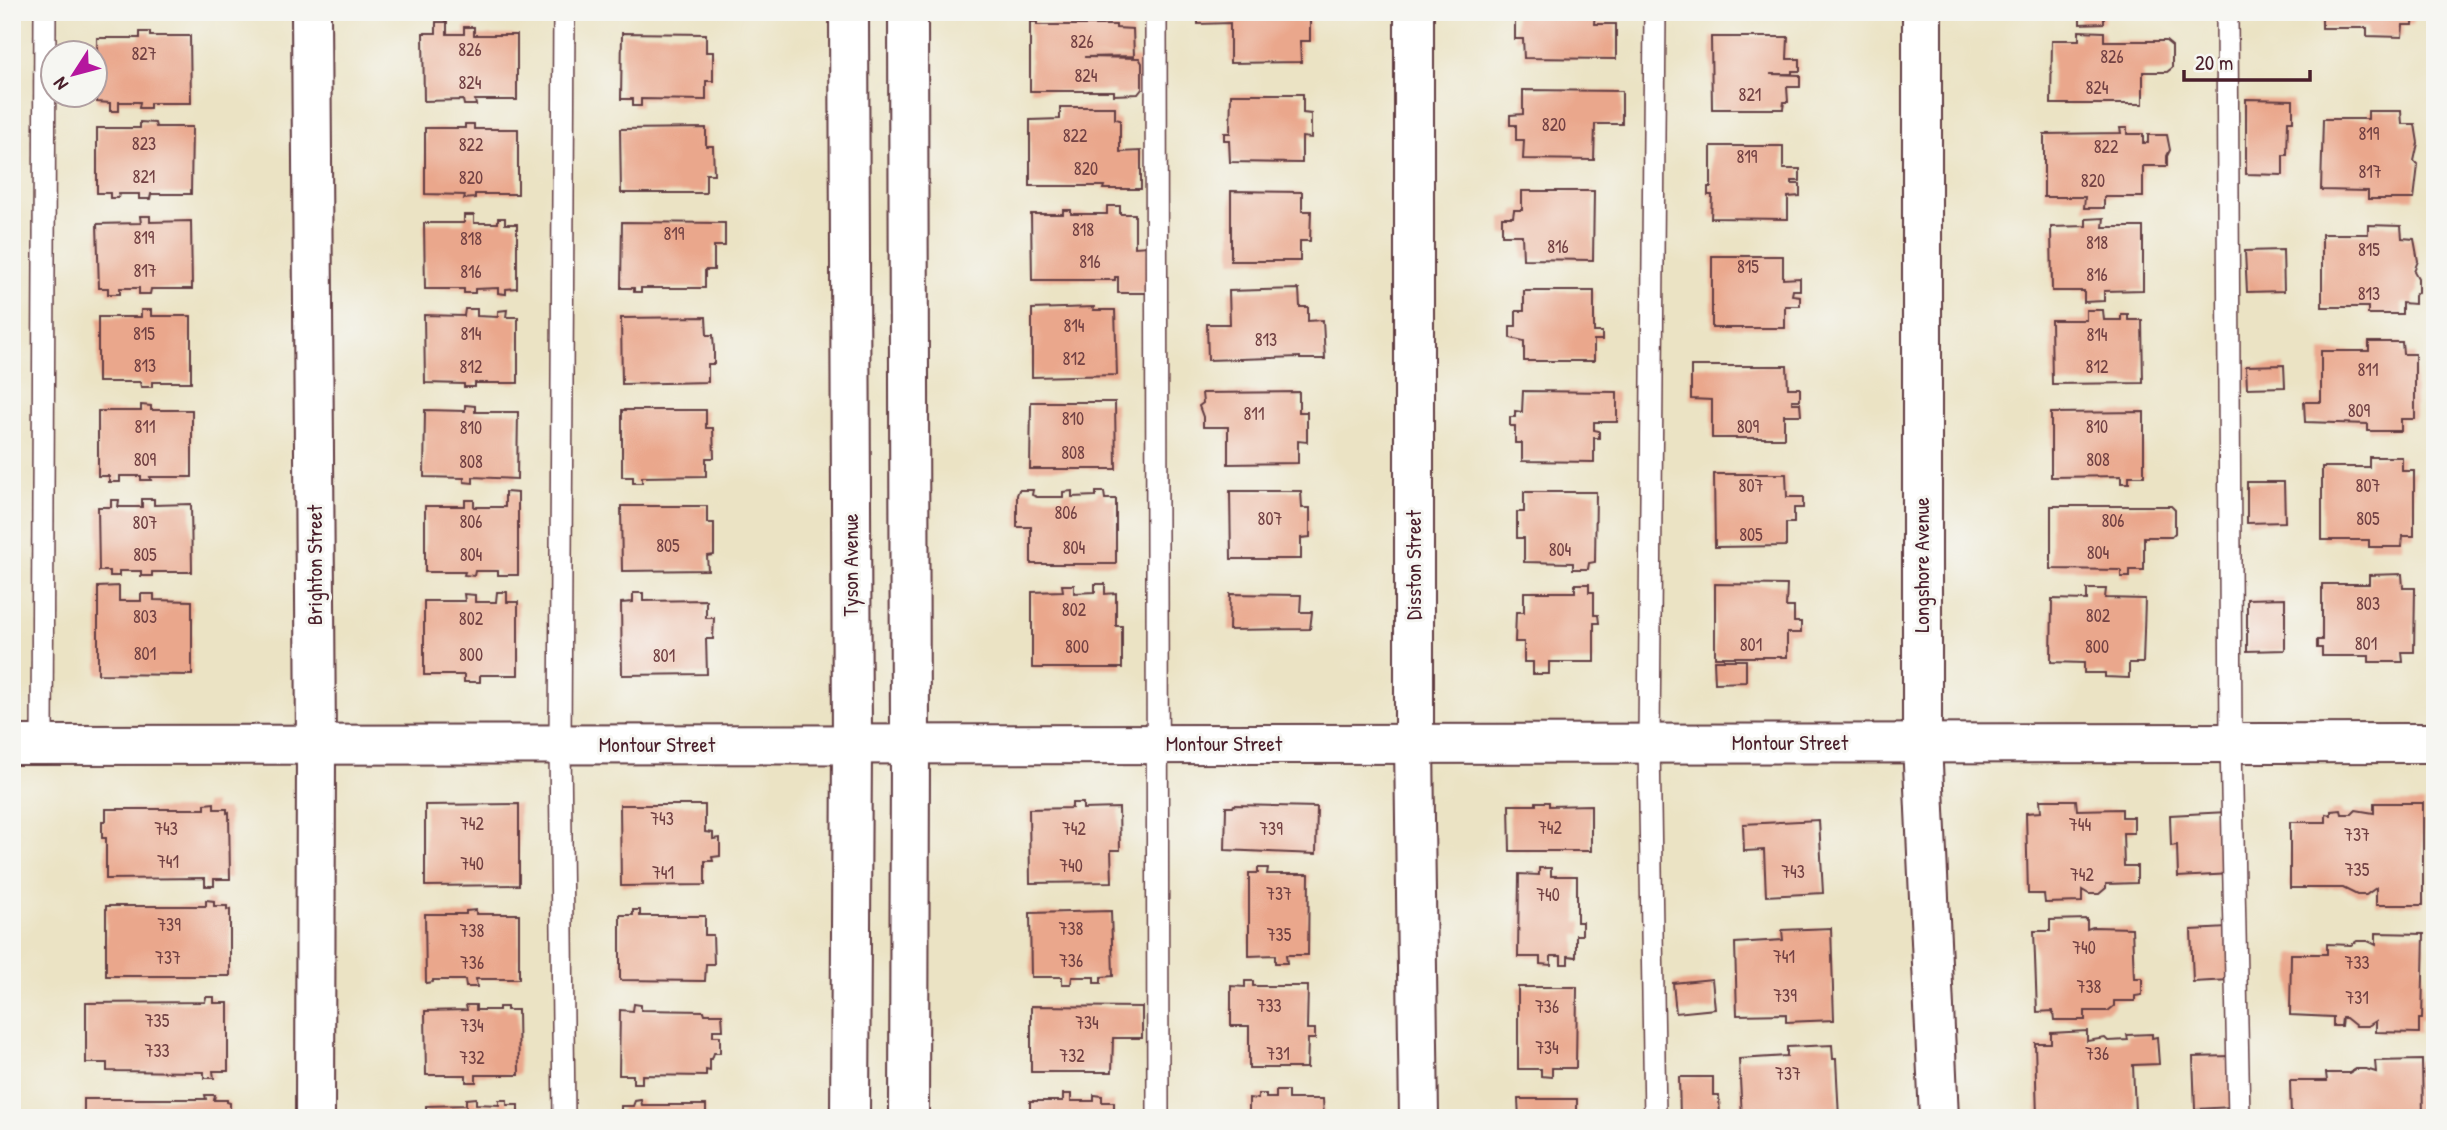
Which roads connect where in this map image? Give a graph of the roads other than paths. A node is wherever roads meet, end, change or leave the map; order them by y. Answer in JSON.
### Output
{"nodes":[{"id":1,"x":45,"y":12,"type":"edge"},
{"id":2,"x":311,"y":12,"type":"edge"},
{"id":3,"x":564,"y":12,"type":"edge"},
{"id":4,"x":849,"y":12,"type":"edge"},
{"id":5,"x":908,"y":12,"type":"edge"},
{"id":6,"x":1156,"y":12,"type":"edge"},
{"id":7,"x":1414,"y":12,"type":"edge"},
{"id":8,"x":1655,"y":12,"type":"edge"},
{"id":9,"x":1922,"y":12,"type":"edge"},
{"id":10,"x":2227,"y":12,"type":"edge"},
{"id":11,"x":908,"y":67,"type":"junction"},
{"id":12,"x":849,"y":68,"type":"junction"},
{"id":13,"x":1922,"y":743,"type":"junction"},
{"id":14,"x":2435,"y":743,"type":"edge"},
{"id":15,"x":852,"y":744,"type":"junction"},
{"id":16,"x":910,"y":744,"type":"junction"},
{"id":17,"x":1157,"y":744,"type":"junction"},
{"id":18,"x":1414,"y":744,"type":"junction"},
{"id":19,"x":1649,"y":744,"type":"junction"},
{"id":20,"x":2231,"y":744,"type":"junction"},
{"id":21,"x":27,"y":745,"type":"edge"},
{"id":22,"x":316,"y":745,"type":"junction"},
{"id":23,"x":560,"y":745,"type":"junction"},
{"id":24,"x":315,"y":1118,"type":"edge"},
{"id":25,"x":564,"y":1118,"type":"edge"},
{"id":26,"x":850,"y":1118,"type":"edge"},
{"id":27,"x":909,"y":1118,"type":"edge"},
{"id":28,"x":1158,"y":1118,"type":"edge"},
{"id":29,"x":1419,"y":1118,"type":"edge"},
{"id":30,"x":1655,"y":1118,"type":"edge"},
{"id":31,"x":1938,"y":1118,"type":"edge"},
{"id":32,"x":2239,"y":1118,"type":"edge"}],
"edges":[{"from":1,"to":21,"type":"lane"},
{"from":2,"to":22,"type":"street","name":"Brighton Street"},
{"from":3,"to":23,"type":"lane"},
{"from":4,"to":12,"type":"street","name":"Tyson Avenue"},
{"from":5,"to":11,"type":"street"},
{"from":6,"to":17,"type":"lane"},
{"from":7,"to":18,"type":"street","name":"Disston Street"},
{"from":8,"to":19,"type":"lane"},
{"from":9,"to":13,"type":"street","name":"Longshore Avenue"},
{"from":10,"to":20,"type":"lane"},
{"from":11,"to":12,"type":"street"},
{"from":11,"to":16,"type":"street"},
{"from":12,"to":15,"type":"street","name":"Tyson Avenue"},
{"from":13,"to":19,"type":"street","name":"Montour Street"},
{"from":13,"to":20,"type":"street","name":"Montour Street"},
{"from":13,"to":31,"type":"street","name":"Longshore Avenue"},
{"from":14,"to":20,"type":"street","name":"Montour Street"},
{"from":15,"to":16,"type":"street","name":"Montour Street"},
{"from":15,"to":23,"type":"street","name":"Montour Street"},
{"from":15,"to":26,"type":"street","name":"Tyson Avenue"},
{"from":16,"to":17,"type":"street","name":"Montour Street"},
{"from":16,"to":27,"type":"street"},
{"from":17,"to":18,"type":"street","name":"Montour Street"},
{"from":17,"to":28,"type":"lane"},
{"from":18,"to":19,"type":"street","name":"Montour Street"},
{"from":18,"to":29,"type":"street","name":"Disston Street"},
{"from":19,"to":30,"type":"lane"},
{"from":20,"to":32,"type":"lane"},
{"from":21,"to":22,"type":"street","name":"Montour Street"},
{"from":22,"to":23,"type":"street","name":"Montour Street"},
{"from":22,"to":24,"type":"street","name":"Brighton Street"},
{"from":23,"to":25,"type":"lane"}]}
